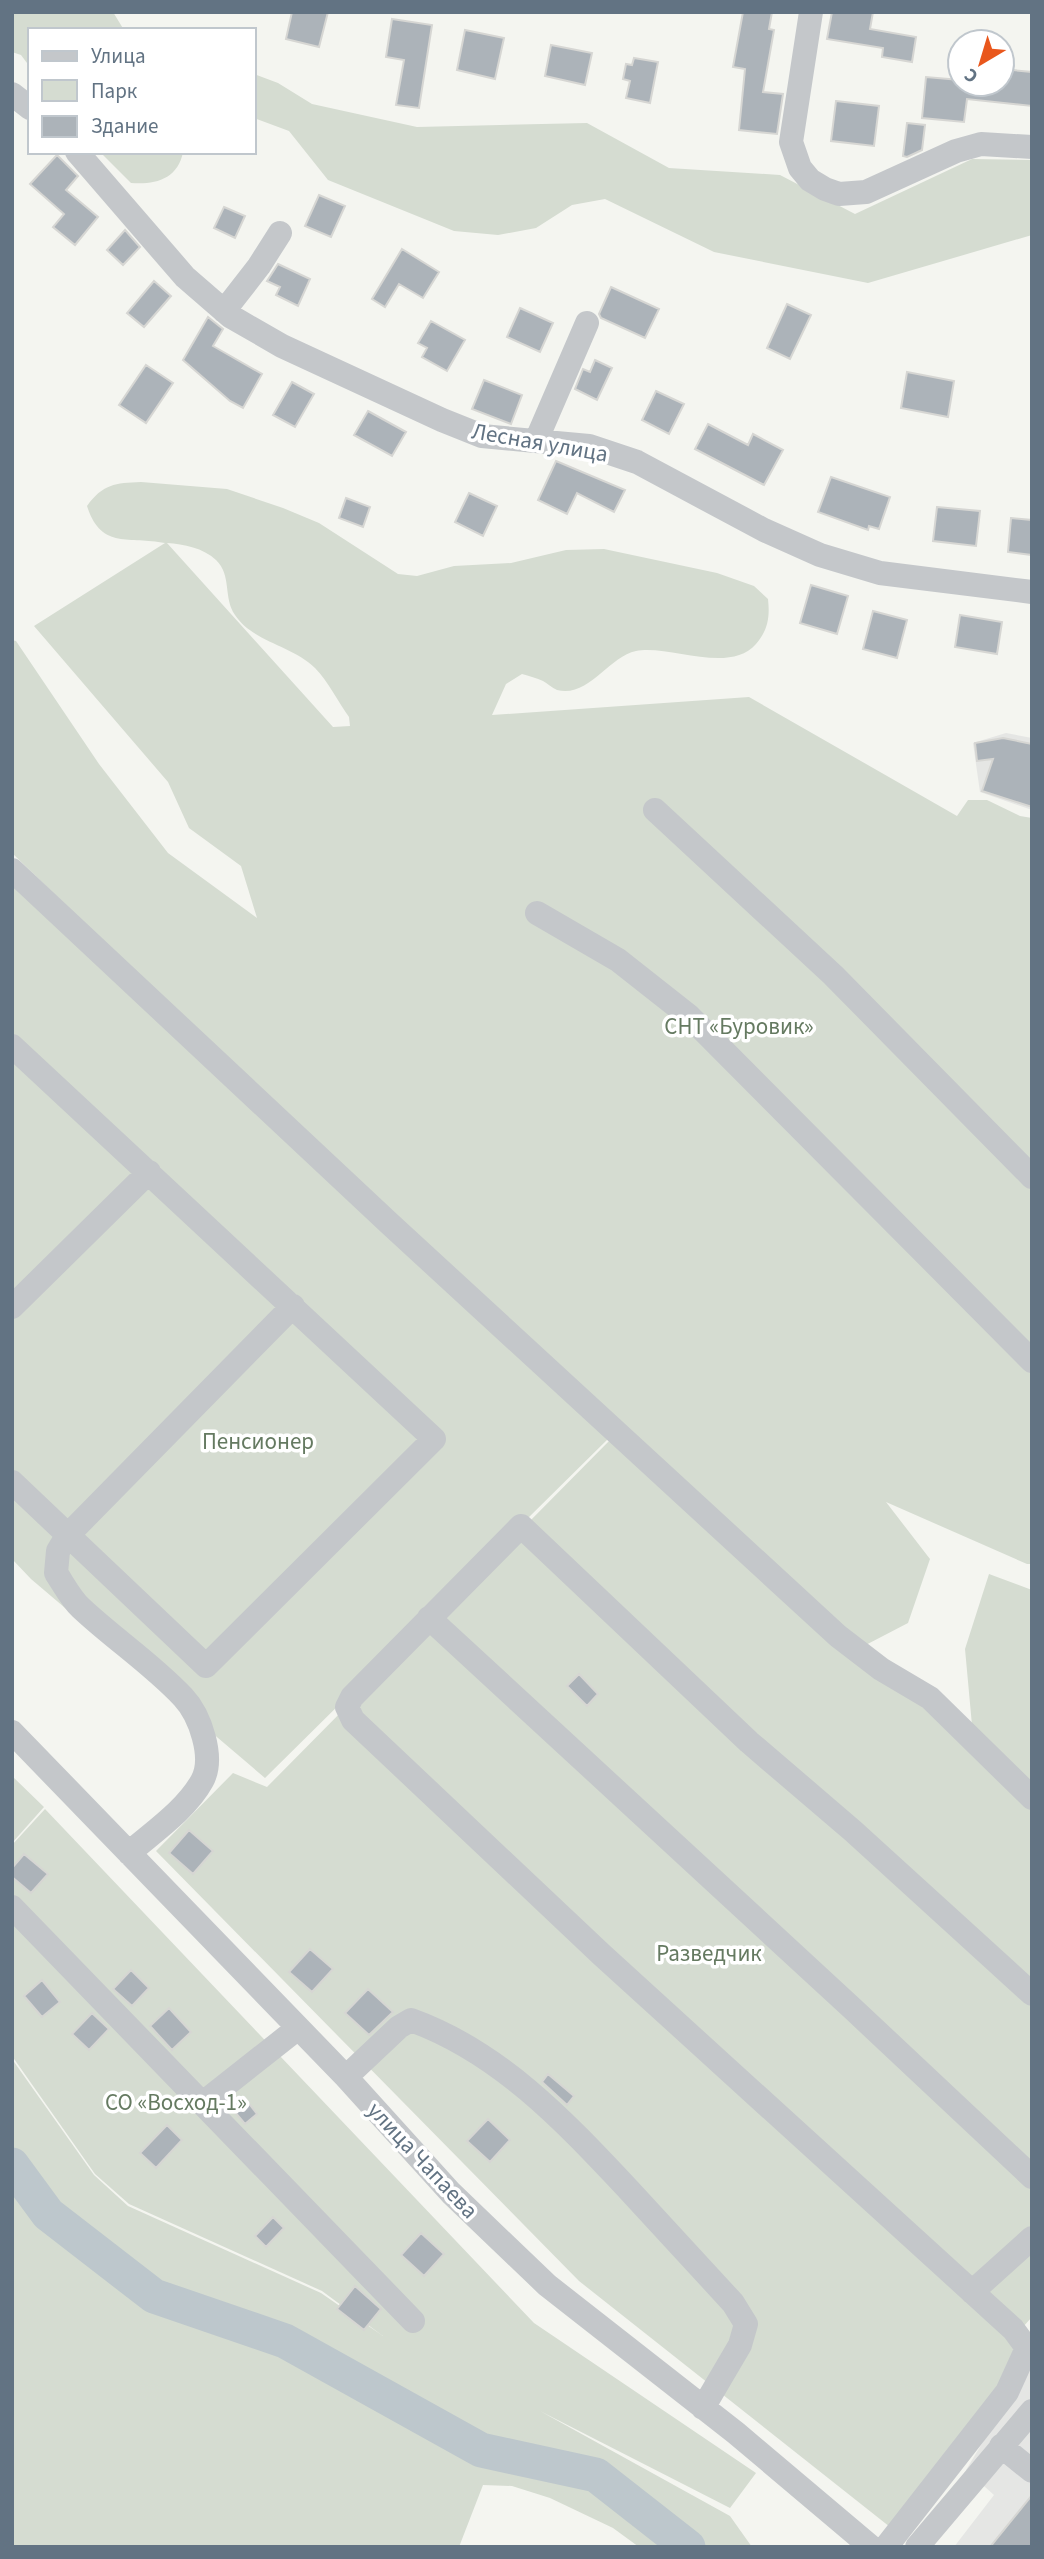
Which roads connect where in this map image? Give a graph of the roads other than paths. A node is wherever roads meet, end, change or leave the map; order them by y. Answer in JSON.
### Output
{"nodes":[{"id":1,"x":811,"y":12,"type":"edge"},
{"id":2,"x":12,"y":94,"type":"edge"},
{"id":3,"x":28,"y":106,"type":"edge"},
{"id":4,"x":1032,"y":147,"type":"edge"},
{"id":5,"x":79,"y":154,"type":"edge"},
{"id":6,"x":280,"y":233,"type":"dead end"},
{"id":7,"x":224,"y":311,"type":"junction"},
{"id":8,"x":587,"y":323,"type":"dead end"},
{"id":9,"x":536,"y":441,"type":"junction"},
{"id":10,"x":1032,"y":592,"type":"edge"},
{"id":11,"x":655,"y":810,"type":"dead end"},
{"id":12,"x":12,"y":870,"type":"edge"},
{"id":13,"x":537,"y":913,"type":"dead end"},
{"id":14,"x":12,"y":1046,"type":"edge"},
{"id":15,"x":149,"y":1172,"type":"junction"},
{"id":16,"x":1032,"y":1177,"type":"edge"},
{"id":17,"x":293,"y":1306,"type":"junction"},
{"id":18,"x":12,"y":1307,"type":"edge"},
{"id":19,"x":1032,"y":1361,"type":"edge"},
{"id":20,"x":12,"y":1482,"type":"edge"},
{"id":21,"x":67,"y":1536,"type":"junction"},
{"id":22,"x":429,"y":1618,"type":"junction"},
{"id":23,"x":12,"y":1732,"type":"edge"},
{"id":24,"x":1032,"y":1798,"type":"edge"},
{"id":25,"x":129,"y":1853,"type":"junction"},
{"id":26,"x":12,"y":1907,"type":"edge"},
{"id":27,"x":1032,"y":1993,"type":"edge"},
{"id":28,"x":298,"y":2028,"type":"junction"},
{"id":29,"x":346,"y":2077,"type":"junction"},
{"id":30,"x":203,"y":2103,"type":"junction"},
{"id":31,"x":1032,"y":2177,"type":"edge"},
{"id":32,"x":1032,"y":2238,"type":"edge"},
{"id":33,"x":972,"y":2292,"type":"junction"},
{"id":34,"x":413,"y":2321,"type":"dead end"},
{"id":35,"x":1029,"y":2344,"type":"edge"},
{"id":36,"x":703,"y":2408,"type":"junction"},
{"id":37,"x":1032,"y":2411,"type":"edge"},
{"id":38,"x":1001,"y":2446,"type":"junction"},
{"id":39,"x":1032,"y":2472,"type":"edge"},
{"id":40,"x":872,"y":2547,"type":"edge"},
{"id":41,"x":887,"y":2547,"type":"edge"},
{"id":42,"x":917,"y":2547,"type":"edge"}],
"edges":[{"from":1,"to":4,"type":"street"},
{"from":2,"to":3,"type":"street"},
{"from":5,"to":7,"type":"street","name":"Лесная улица"},
{"from":6,"to":7,"type":"street"},
{"from":7,"to":9,"type":"street","name":"Лесная улица"},
{"from":8,"to":9,"type":"street"},
{"from":9,"to":10,"type":"street","name":"Лесная улица"},
{"from":11,"to":16,"type":"street"},
{"from":12,"to":24,"type":"street"},
{"from":13,"to":19,"type":"street"},
{"from":14,"to":15,"type":"street"},
{"from":15,"to":17,"type":"street"},
{"from":15,"to":18,"type":"street"},
{"from":17,"to":21,"type":"street"},
{"from":17,"to":21,"type":"street"},
{"from":20,"to":21,"type":"street"},
{"from":21,"to":25,"type":"street"},
{"from":22,"to":27,"type":"street"},
{"from":22,"to":31,"type":"street"},
{"from":22,"to":33,"type":"street"},
{"from":23,"to":25,"type":"street","name":"улица Чапаева"},
{"from":25,"to":28,"type":"street","name":"улица Чапаева"},
{"from":26,"to":30,"type":"street"},
{"from":28,"to":29,"type":"street","name":"улица Чапаева"},
{"from":28,"to":30,"type":"street"},
{"from":29,"to":36,"type":"street","name":"улица Чапаева"},
{"from":29,"to":36,"type":"street"},
{"from":30,"to":34,"type":"street"},
{"from":32,"to":33,"type":"street"},
{"from":33,"to":35,"type":"street"},
{"from":35,"to":41,"type":"street"},
{"from":36,"to":40,"type":"street","name":"улица Чапаева"},
{"from":37,"to":38,"type":"street"},
{"from":38,"to":39,"type":"street"},
{"from":38,"to":42,"type":"street"}]}
